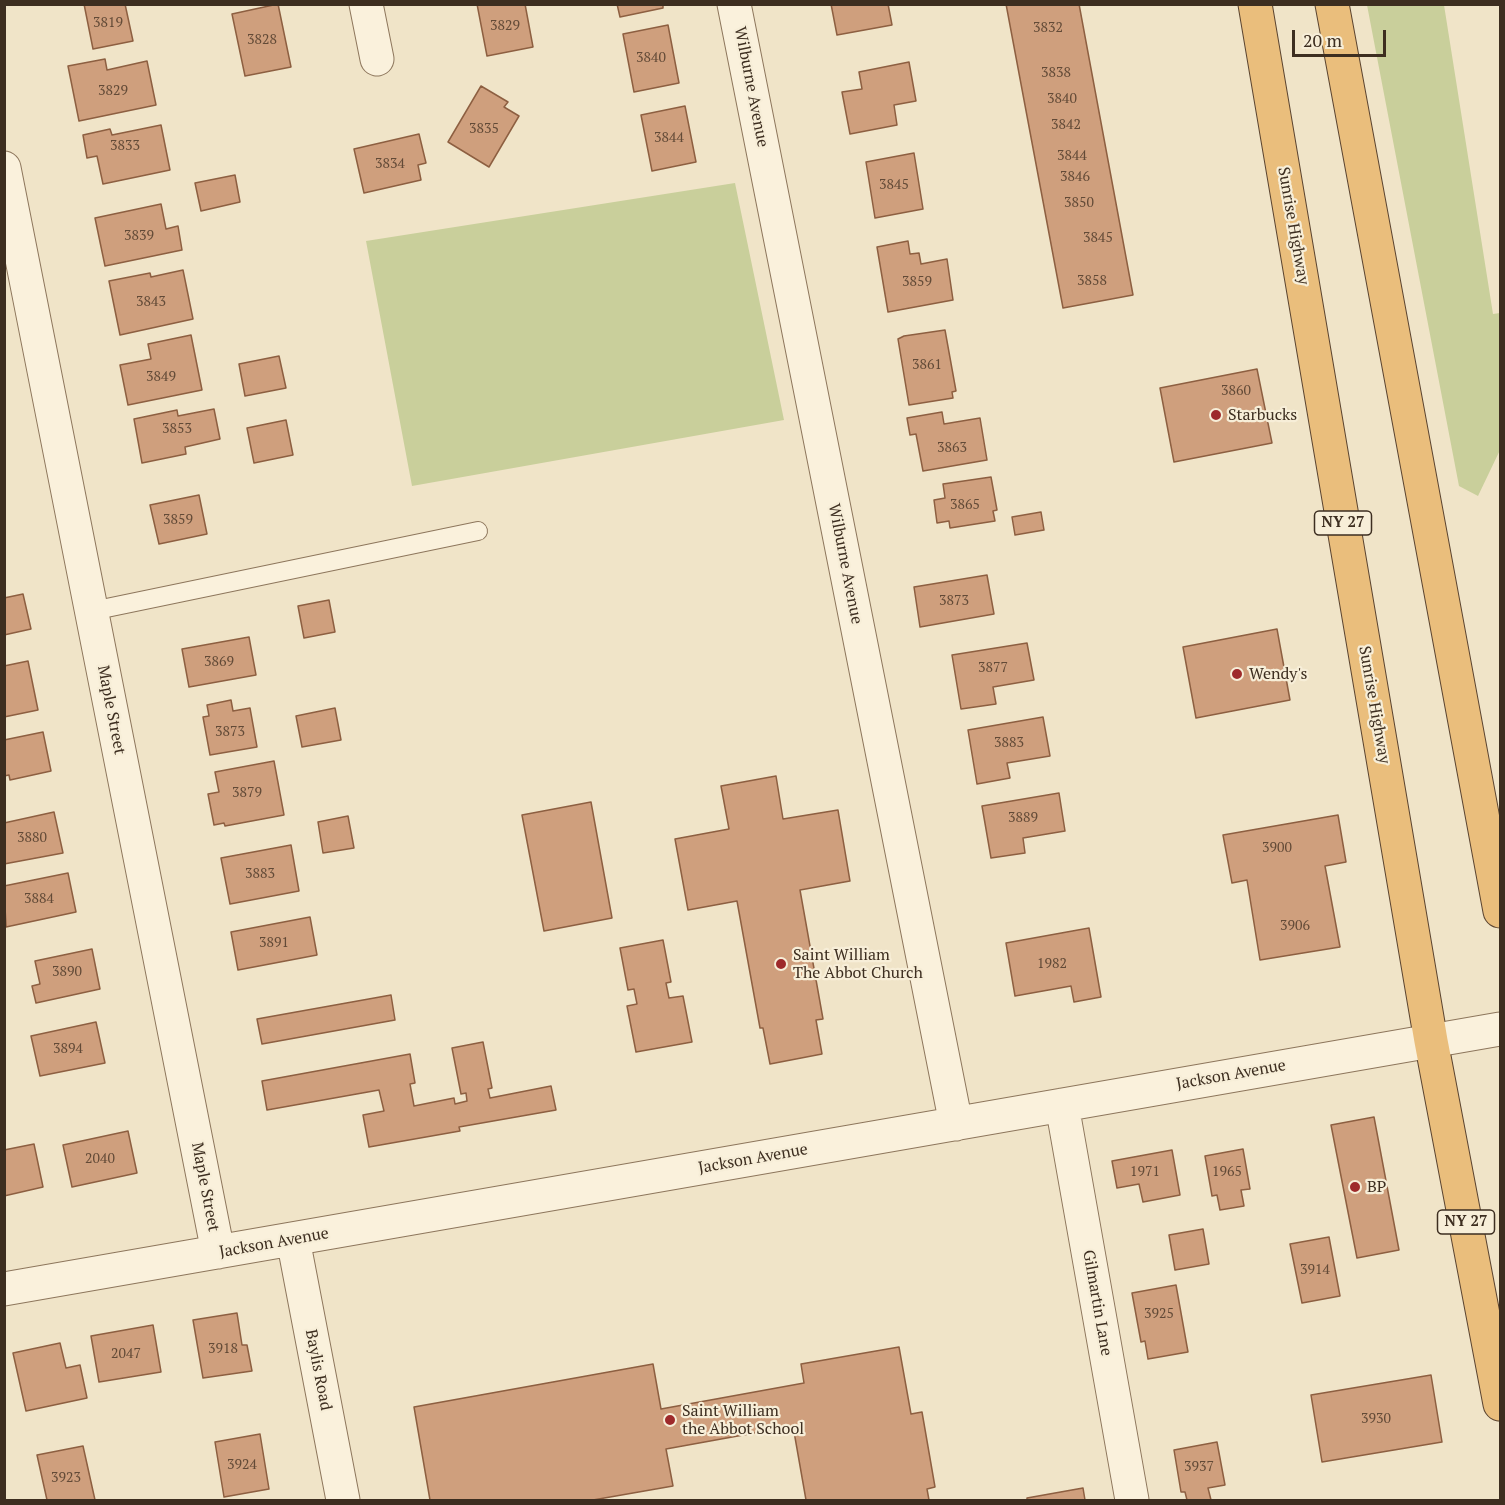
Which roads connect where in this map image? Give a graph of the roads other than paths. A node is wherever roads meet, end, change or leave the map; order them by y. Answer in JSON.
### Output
{"nodes":[{"id":1,"x":366,"y":4,"type":"edge"},
{"id":2,"x":734,"y":4,"type":"edge"},
{"id":3,"x":1256,"y":4,"type":"edge"},
{"id":4,"x":1332,"y":4,"type":"edge"},
{"id":5,"x":377,"y":59,"type":"dead end"},
{"id":6,"x":4,"y":168,"type":"edge"},
{"id":7,"x":478,"y":531,"type":"dead end"},
{"id":8,"x":92,"y":611,"type":"junction"},
{"id":9,"x":1500,"y":911,"type":"edge"},
{"id":10,"x":1500,"y":1029,"type":"edge"},
{"id":11,"x":1431,"y":1041,"type":"junction"},
{"id":12,"x":1062,"y":1105,"type":"junction"},
{"id":13,"x":956,"y":1124,"type":"junction"},
{"id":14,"x":293,"y":1239,"type":"junction"},
{"id":15,"x":218,"y":1252,"type":"junction"},
{"id":16,"x":4,"y":1289,"type":"edge"},
{"id":17,"x":1500,"y":1404,"type":"edge"},
{"id":18,"x":343,"y":1500,"type":"edge"},
{"id":19,"x":1132,"y":1500,"type":"edge"}],
"edges":[{"from":1,"to":5,"type":"street"},
{"from":2,"to":13,"type":"street","name":"Wilburne Avenue"},
{"from":3,"to":11,"type":"highway","name":"Sunrise Highway","number":"NY 27"},
{"from":4,"to":9,"type":"highway"},
{"from":6,"to":8,"type":"street","name":"Maple Street"},
{"from":7,"to":8,"type":"lane"},
{"from":8,"to":15,"type":"street","name":"Maple Street"},
{"from":10,"to":11,"type":"street","name":"Jackson Avenue"},
{"from":11,"to":12,"type":"street","name":"Jackson Avenue"},
{"from":11,"to":17,"type":"highway","name":"Sunrise Highway","number":"NY 27"},
{"from":12,"to":13,"type":"street","name":"Jackson Avenue"},
{"from":12,"to":19,"type":"street","name":"Gilmartin Lane"},
{"from":13,"to":14,"type":"street","name":"Jackson Avenue"},
{"from":14,"to":15,"type":"street","name":"Jackson Avenue"},
{"from":14,"to":18,"type":"street","name":"Baylis Road"},
{"from":15,"to":16,"type":"street","name":"Jackson Avenue"}]}
